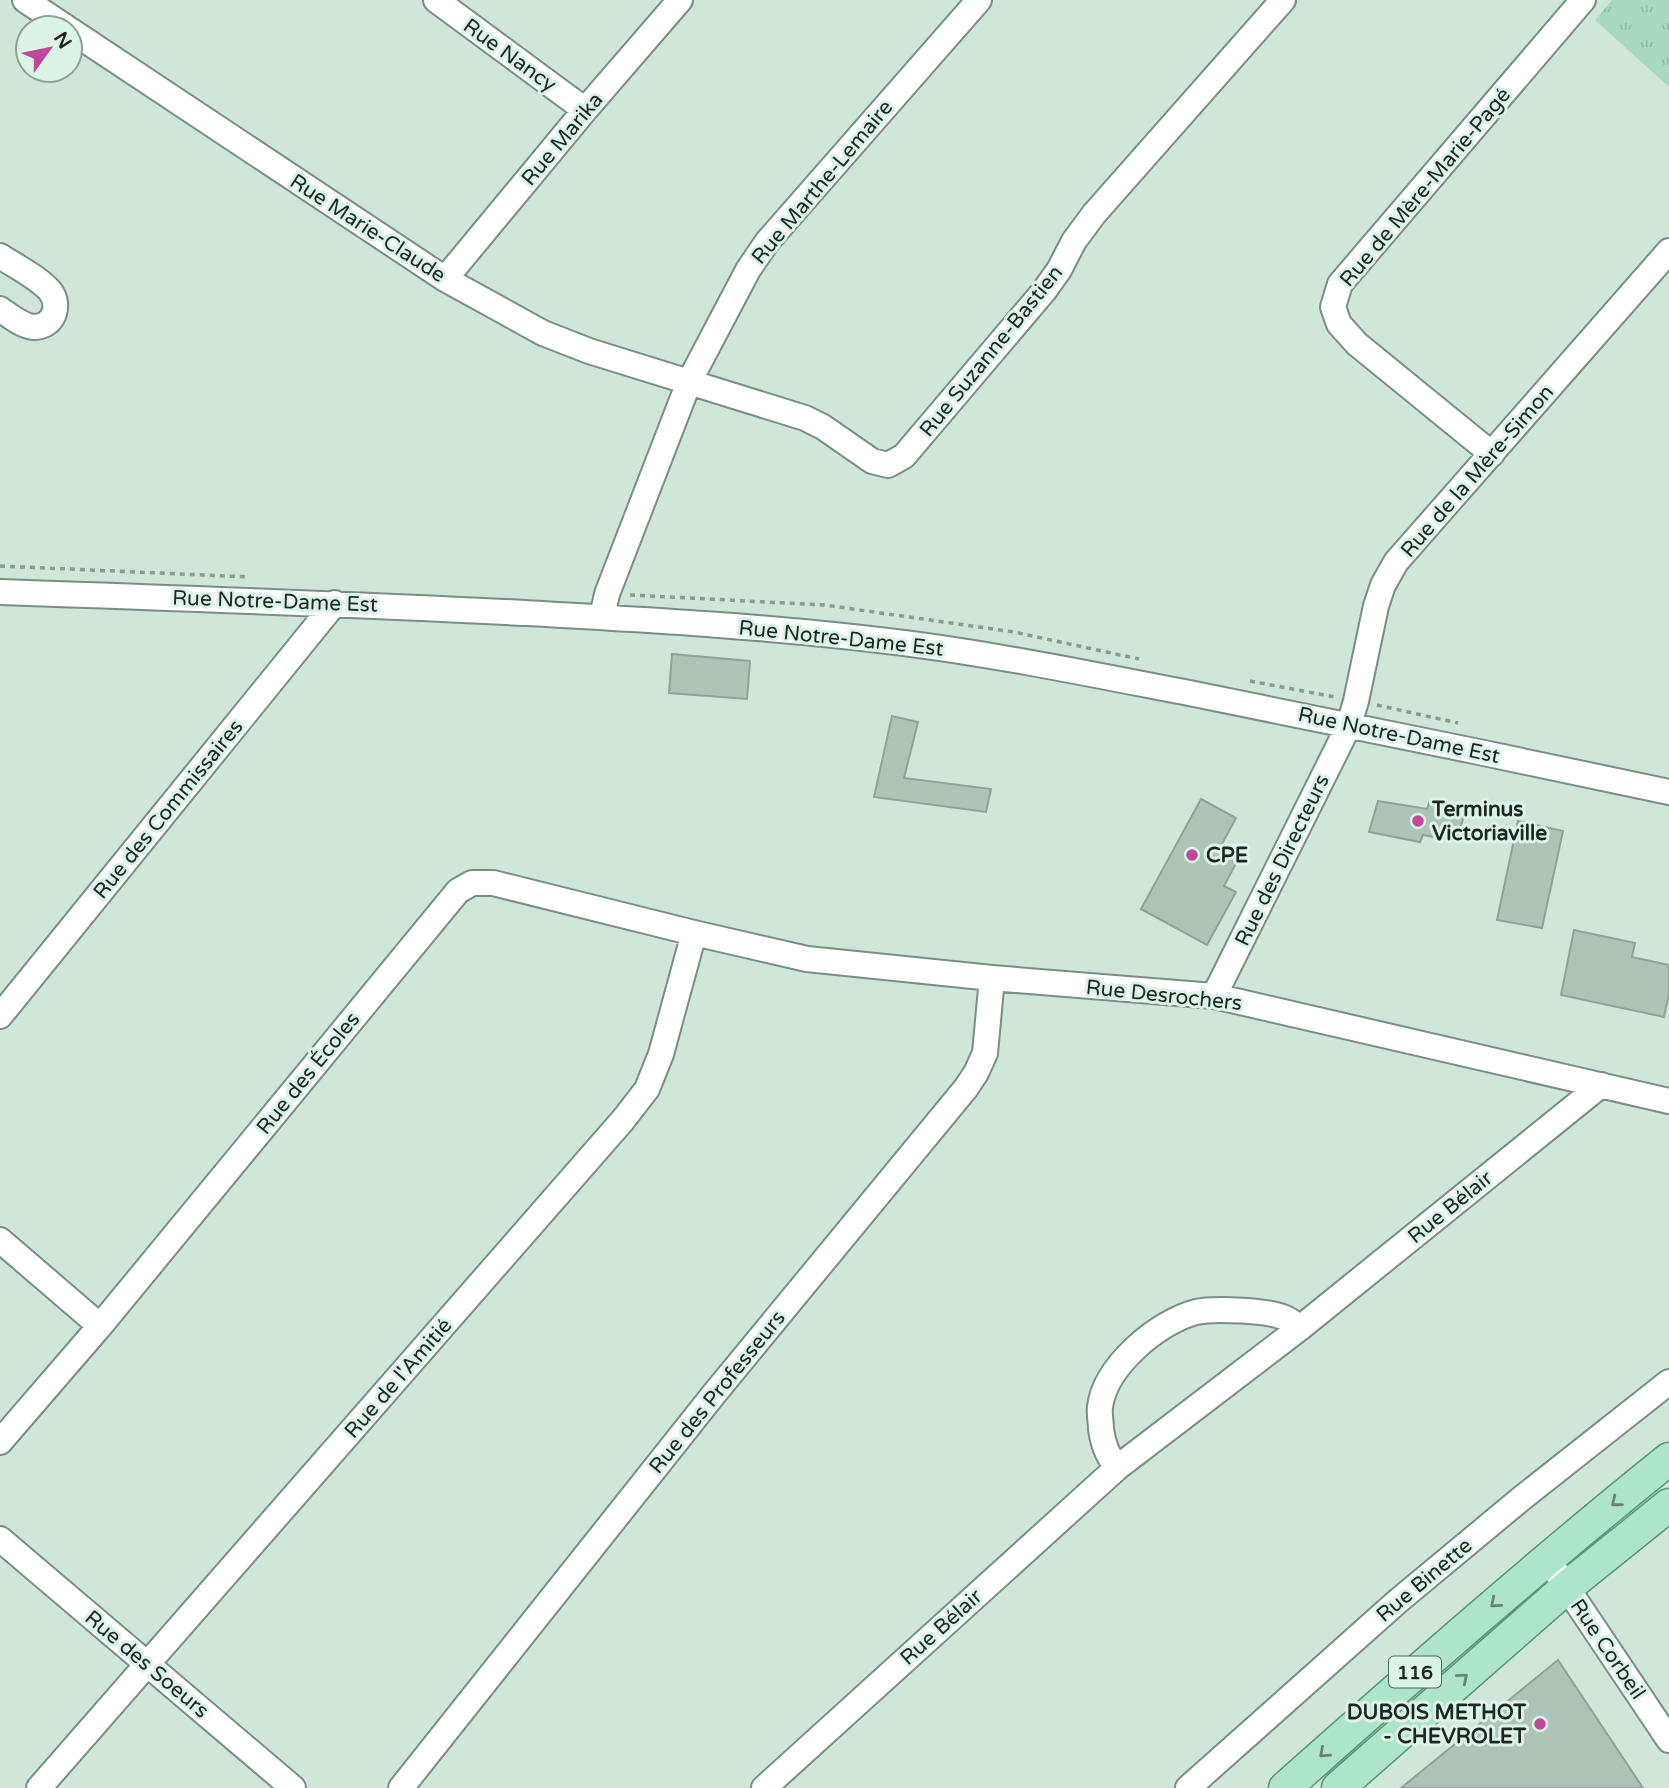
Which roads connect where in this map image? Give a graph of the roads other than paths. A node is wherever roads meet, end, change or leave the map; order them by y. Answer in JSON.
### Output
{"nodes":[{"id":1,"x":25,"y":0,"type":"edge"},
{"id":2,"x":436,"y":0,"type":"edge"},
{"id":3,"x":680,"y":0,"type":"edge"},
{"id":4,"x":979,"y":0,"type":"edge"},
{"id":5,"x":1283,"y":0,"type":"edge"},
{"id":6,"x":1583,"y":0,"type":"edge"},
{"id":7,"x":46,"y":14,"type":"edge"},
{"id":8,"x":84,"y":39,"type":"edge"},
{"id":9,"x":585,"y":110,"type":"junction"},
{"id":10,"x":1669,"y":251,"type":"edge"},
{"id":11,"x":0,"y":256,"type":"edge"},
{"id":12,"x":445,"y":279,"type":"junction"},
{"id":13,"x":0,"y":309,"type":"edge"},
{"id":14,"x":689,"y":382,"type":"junction"},
{"id":15,"x":1492,"y":454,"type":"junction"},
{"id":16,"x":0,"y":592,"type":"edge"},
{"id":17,"x":335,"y":603,"type":"junction"},
{"id":18,"x":602,"y":617,"type":"junction"},
{"id":19,"x":1349,"y":724,"type":"junction"},
{"id":20,"x":1669,"y":792,"type":"edge"},
{"id":21,"x":694,"y":933,"type":"junction"},
{"id":22,"x":992,"y":978,"type":"junction"},
{"id":23,"x":1214,"y":996,"type":"junction"},
{"id":24,"x":0,"y":1016,"type":"edge"},
{"id":25,"x":1601,"y":1085,"type":"junction"},
{"id":26,"x":1669,"y":1101,"type":"edge"},
{"id":27,"x":0,"y":1240,"type":"edge"},
{"id":28,"x":100,"y":1326,"type":"junction"},
{"id":29,"x":1300,"y":1328,"type":"junction"},
{"id":30,"x":1669,"y":1382,"type":"edge"},
{"id":31,"x":0,"y":1442,"type":"edge"},
{"id":32,"x":1669,"y":1459,"type":"edge"},
{"id":33,"x":1118,"y":1467,"type":"junction"},
{"id":34,"x":1669,"y":1505,"type":"edge"},
{"id":35,"x":0,"y":1539,"type":"edge"},
{"id":36,"x":1547,"y":1559,"type":"junction"},
{"id":37,"x":1567,"y":1587,"type":"junction"},
{"id":38,"x":147,"y":1664,"type":"junction"},
{"id":39,"x":1669,"y":1740,"type":"edge"},
{"id":40,"x":39,"y":1788,"type":"edge"},
{"id":41,"x":293,"y":1788,"type":"edge"},
{"id":42,"x":401,"y":1788,"type":"edge"},
{"id":43,"x":764,"y":1788,"type":"edge"},
{"id":44,"x":1188,"y":1788,"type":"edge"},
{"id":45,"x":1285,"y":1788,"type":"edge"},
{"id":46,"x":1338,"y":1788,"type":"edge"}],
"edges":[{"from":1,"to":7,"type":"street","name":"Rue Marie-Claude"},
{"from":2,"to":9,"type":"street","name":"Rue Nancy"},
{"from":3,"to":9,"type":"street","name":"Rue Marika"},
{"from":4,"to":14,"type":"street","name":"Rue Marthe-Lemaire"},
{"from":5,"to":14,"type":"street","name":"Rue Suzanne-Bastien"},
{"from":6,"to":15,"type":"street","name":"Rue de Mère-Marie-Pagé"},
{"from":8,"to":12,"type":"street","name":"Rue Marie-Claude"},
{"from":9,"to":12,"type":"street","name":"Rue Marika"},
{"from":10,"to":15,"type":"street","name":"Rue de la Mère-Simon"},
{"from":11,"to":13,"type":"street"},
{"from":12,"to":14,"type":"street","name":"Rue Marie-Claude"},
{"from":14,"to":18,"type":"street","name":"Rue Marthe-Lemaire"},
{"from":15,"to":19,"type":"street","name":"Rue de la Mère-Simon"},
{"from":16,"to":17,"type":"street","name":"Rue Notre-Dame Est"},
{"from":17,"to":18,"type":"street","name":"Rue Notre-Dame Est"},
{"from":17,"to":24,"type":"street","name":"Rue des Commissaires"},
{"from":18,"to":19,"type":"street","name":"Rue Notre-Dame Est"},
{"from":19,"to":20,"type":"street","name":"Rue Notre-Dame Est"},
{"from":19,"to":23,"type":"street","name":"Rue des Directeurs"},
{"from":21,"to":22,"type":"street","name":"Rue Desrochers"},
{"from":21,"to":28,"type":"street","name":"Rue des Écoles"},
{"from":21,"to":38,"type":"street","name":"Rue de l'Amitié"},
{"from":22,"to":23,"type":"street","name":"Rue Desrochers"},
{"from":22,"to":42,"type":"street","name":"Rue des Professeurs"},
{"from":23,"to":25,"type":"street","name":"Rue Desrochers"},
{"from":25,"to":26,"type":"street","name":"Rue Desrochers"},
{"from":25,"to":29,"type":"street","name":"Rue Bélair"},
{"from":27,"to":28,"type":"street"},
{"from":28,"to":31,"type":"street","name":"Rue des Écoles"},
{"from":29,"to":33,"type":"street","name":"Rue Bélair"},
{"from":29,"to":33,"type":"street"},
{"from":30,"to":44,"type":"street","name":"Rue Binette"},
{"from":32,"to":36,"type":"main road","number":"116","one_way":true},
{"from":33,"to":43,"type":"street","name":"Rue Bélair"},
{"from":34,"to":37,"type":"main road","number":"116"},
{"from":35,"to":38,"type":"street","name":"Rue des Soeurs"},
{"from":36,"to":37,"type":"street","name":"Rue Corbeil"},
{"from":36,"to":45,"type":"main road","number":"116","one_way":true},
{"from":37,"to":39,"type":"street","name":"Rue Corbeil"},
{"from":46,"to":37,"type":"main road","number":"116","one_way":true},
{"from":38,"to":40,"type":"street","name":"Rue de l'Amitié"},
{"from":38,"to":41,"type":"street","name":"Rue des Soeurs"}]}
